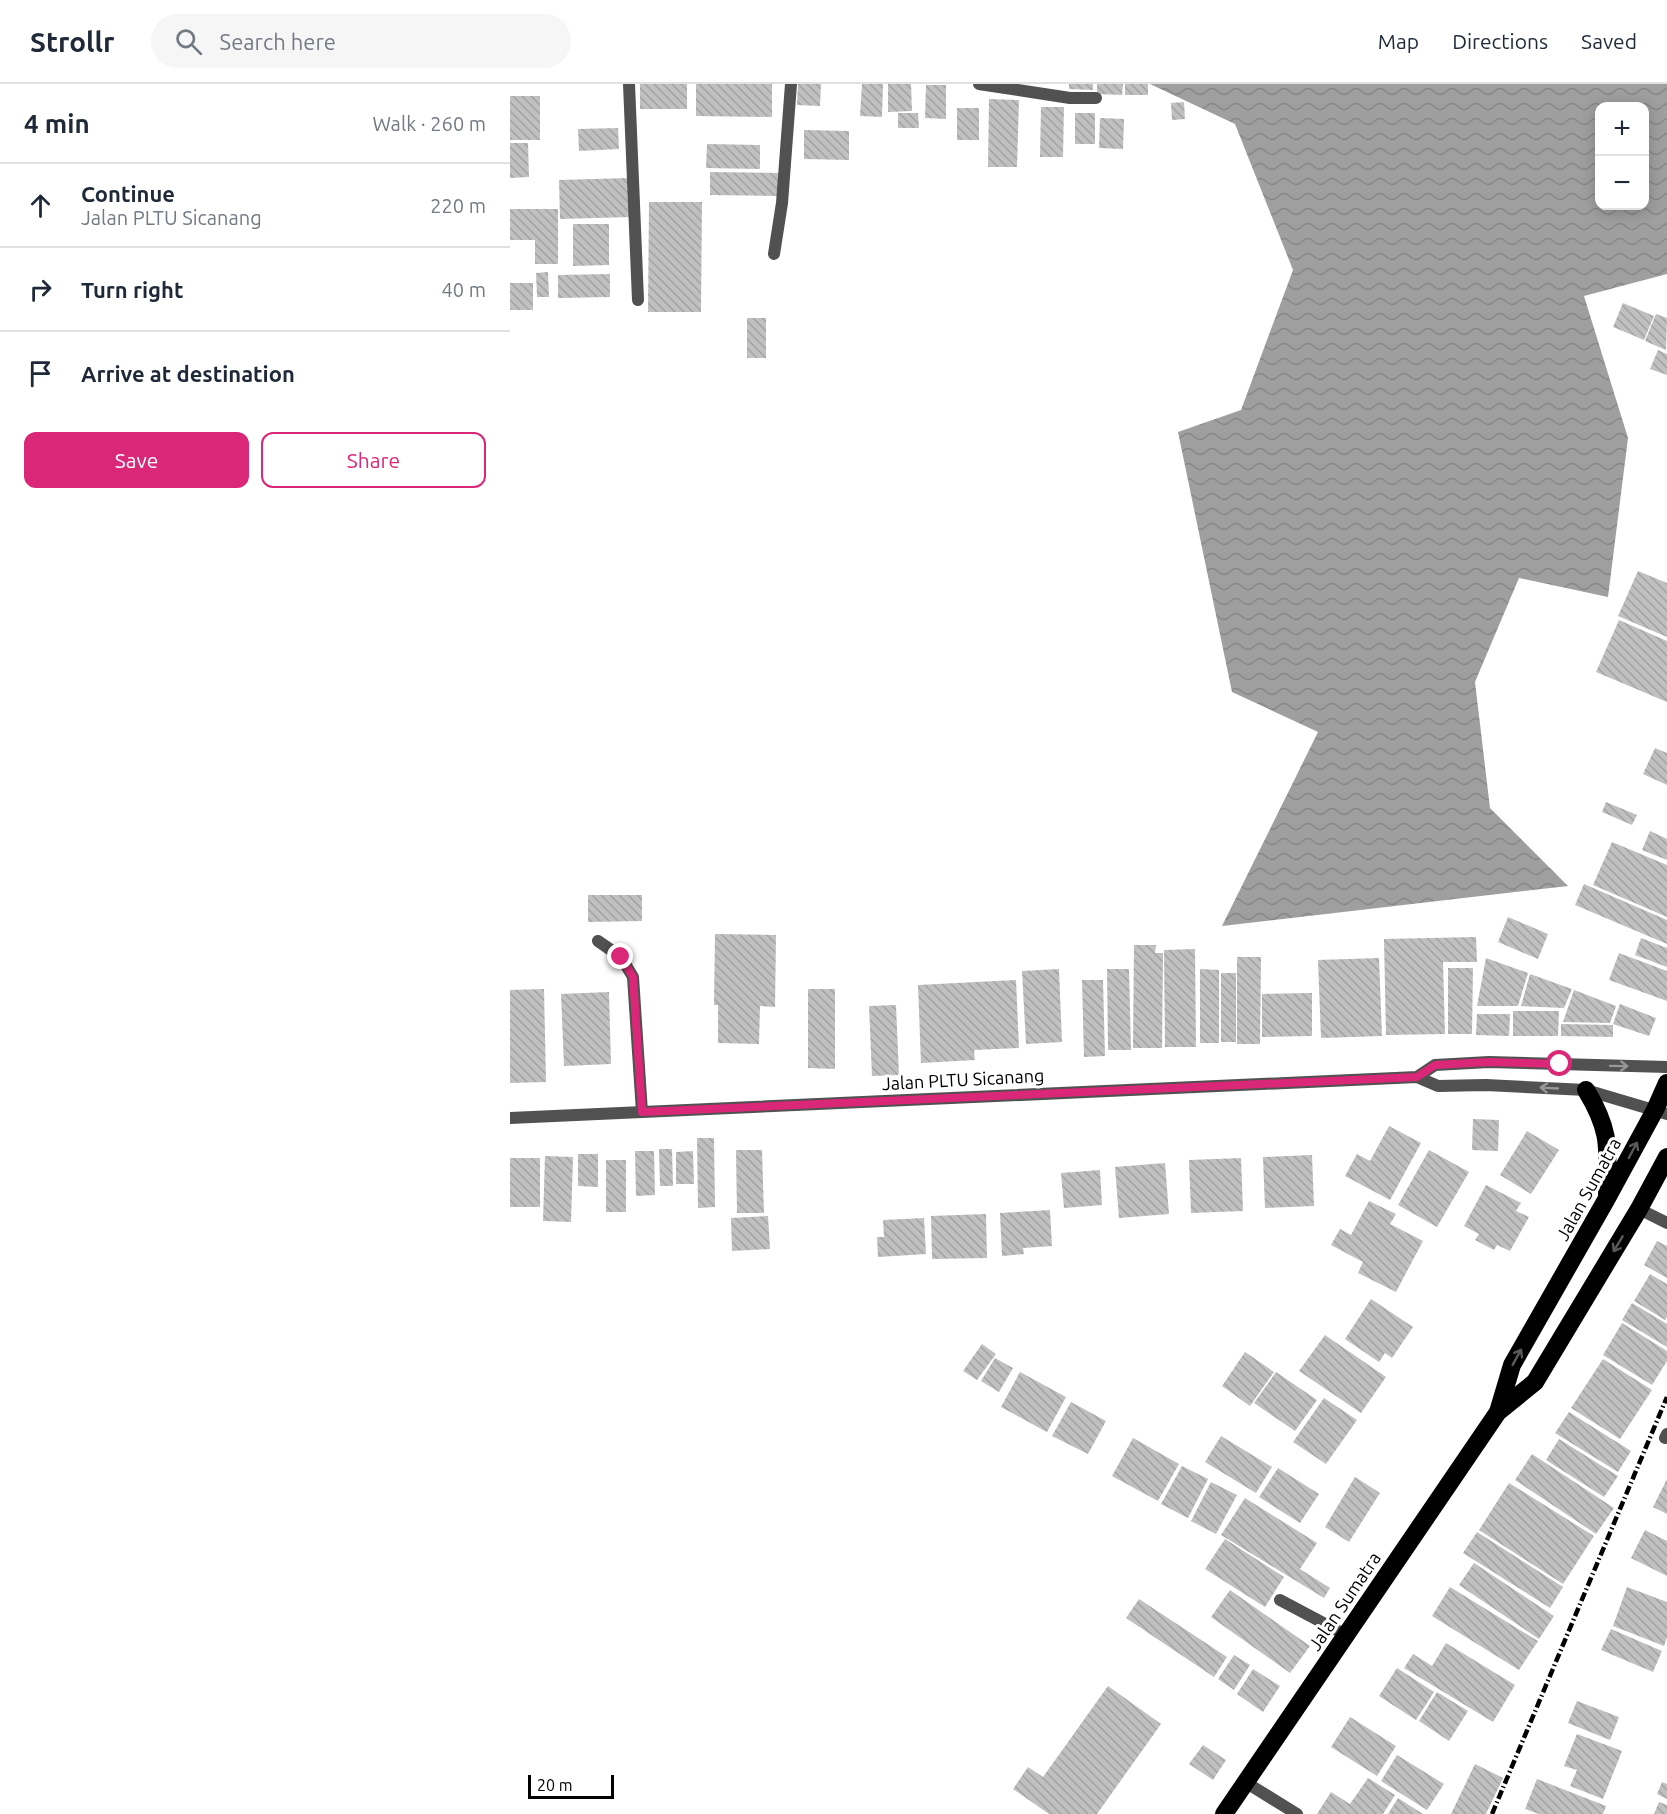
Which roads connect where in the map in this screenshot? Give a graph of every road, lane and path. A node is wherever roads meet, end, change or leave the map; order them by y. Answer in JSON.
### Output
{"nodes":[{"id":1,"x":629,"y":84,"type":"edge"},
{"id":2,"x":791,"y":84,"type":"edge"},
{"id":3,"x":979,"y":84,"type":"edge"},
{"id":4,"x":1096,"y":98,"type":"dead end"},
{"id":5,"x":774,"y":254,"type":"dead end"},
{"id":6,"x":638,"y":300,"type":"dead end"},
{"id":7,"x":598,"y":940,"type":"dead end"},
{"id":8,"x":1667,"y":1067,"type":"edge"},
{"id":9,"x":1417,"y":1077,"type":"junction"},
{"id":10,"x":1667,"y":1083,"type":"edge"},
{"id":11,"x":1586,"y":1090,"type":"junction"},
{"id":12,"x":642,"y":1112,"type":"junction"},
{"id":13,"x":1661,"y":1112,"type":"edge"},
{"id":14,"x":510,"y":1118,"type":"edge"},
{"id":15,"x":1667,"y":1156,"type":"edge"},
{"id":16,"x":1606,"y":1200,"type":"junction"},
{"id":17,"x":1639,"y":1209,"type":"junction"},
{"id":18,"x":1667,"y":1223,"type":"edge"},
{"id":19,"x":1498,"y":1412,"type":"junction"},
{"id":20,"x":1280,"y":1600,"type":"dead end"},
{"id":21,"x":1346,"y":1635,"type":"junction"},
{"id":22,"x":1245,"y":1782,"type":"junction"},
{"id":23,"x":1224,"y":1814,"type":"edge"},
{"id":24,"x":1297,"y":1814,"type":"edge"}],
"edges":[{"from":1,"to":6,"type":"street"},
{"from":2,"to":5,"type":"street"},
{"from":3,"to":4,"type":"street"},
{"from":7,"to":12,"type":"street"},
{"from":9,"to":8,"type":"street","name":"Jalan PLTU Sicanang","one_way":true},
{"from":11,"to":9,"type":"street","name":"Jalan PLTU Sicanang","one_way":true},
{"from":9,"to":12,"type":"street","name":"Jalan PLTU Sicanang"},
{"from":10,"to":13,"type":"highway","name":"Jalan Sumatra"},
{"from":11,"to":13,"type":"street","name":"Jalan PLTU Sicanang"},
{"from":11,"to":16,"type":"highway"},
{"from":12,"to":14,"type":"street","name":"Jalan PLTU Sicanang"},
{"from":16,"to":13,"type":"highway","name":"Jalan Sumatra","one_way":true},
{"from":15,"to":17,"type":"highway","name":"Jalan Sumatra"},
{"from":19,"to":16,"type":"highway","name":"Jalan Sumatra","one_way":true},
{"from":17,"to":18,"type":"street"},
{"from":17,"to":19,"type":"highway","name":"Jalan Sumatra","one_way":true},
{"from":19,"to":21,"type":"highway","name":"Jalan Sumatra"},
{"from":20,"to":21,"type":"street"},
{"from":21,"to":22,"type":"highway","name":"Jalan Sumatra"},
{"from":22,"to":23,"type":"highway","name":"Jalan Sumatra"},
{"from":22,"to":24,"type":"street"}]}
